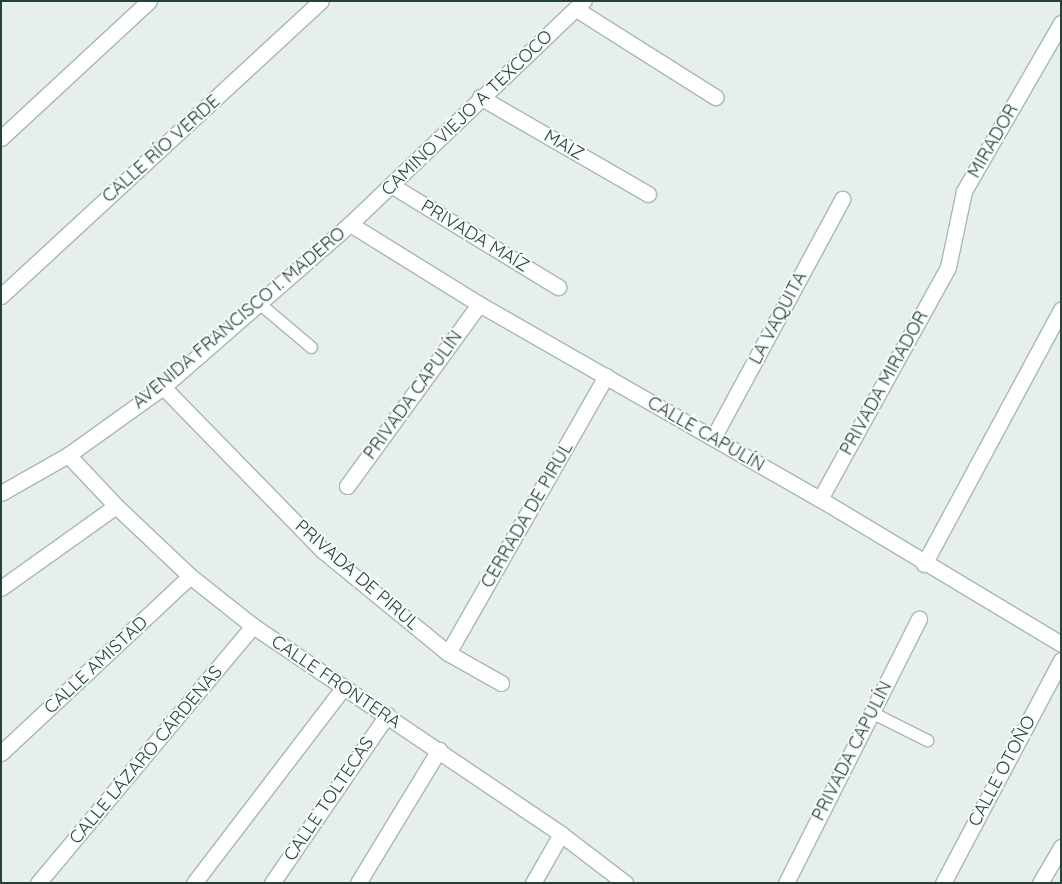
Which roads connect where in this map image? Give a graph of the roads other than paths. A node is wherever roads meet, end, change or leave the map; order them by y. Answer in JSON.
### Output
{"nodes":[{"id":1,"x":149,"y":1,"type":"edge"},
{"id":2,"x":321,"y":1,"type":"edge"},
{"id":3,"x":579,"y":5,"type":"edge"},
{"id":4,"x":1061,"y":23,"type":"edge"},
{"id":5,"x":480,"y":97,"type":"junction"},
{"id":6,"x":715,"y":97,"type":"dead end"},
{"id":7,"x":1,"y":138,"type":"edge"},
{"id":8,"x":391,"y":184,"type":"junction"},
{"id":9,"x":648,"y":194,"type":"dead end"},
{"id":10,"x":842,"y":199,"type":"dead end"},
{"id":11,"x":350,"y":224,"type":"junction"},
{"id":12,"x":948,"y":267,"type":"joint"},
{"id":13,"x":558,"y":287,"type":"dead end"},
{"id":14,"x":1,"y":296,"type":"edge"},
{"id":15,"x":259,"y":303,"type":"junction"},
{"id":16,"x":479,"y":304,"type":"junction"},
{"id":17,"x":1061,"y":310,"type":"edge"},
{"id":18,"x":311,"y":347,"type":"dead end"},
{"id":19,"x":606,"y":376,"type":"junction"},
{"id":20,"x":163,"y":387,"type":"junction"},
{"id":21,"x":714,"y":438,"type":"junction"},
{"id":22,"x":68,"y":455,"type":"junction"},
{"id":23,"x":347,"y":486,"type":"dead end"},
{"id":24,"x":1,"y":493,"type":"edge"},
{"id":25,"x":820,"y":499,"type":"junction"},
{"id":26,"x":116,"y":506,"type":"junction"},
{"id":27,"x":924,"y":564,"type":"junction"},
{"id":28,"x":190,"y":576,"type":"junction"},
{"id":29,"x":1,"y":588,"type":"edge"},
{"id":30,"x":919,"y":619,"type":"dead end"},
{"id":31,"x":253,"y":626,"type":"junction"},
{"id":32,"x":1061,"y":644,"type":"edge"},
{"id":33,"x":448,"y":653,"type":"junction"},
{"id":34,"x":1061,"y":660,"type":"edge"},
{"id":35,"x":500,"y":683,"type":"dead end"},
{"id":36,"x":344,"y":688,"type":"junction"},
{"id":37,"x":871,"y":712,"type":"junction"},
{"id":38,"x":387,"y":715,"type":"junction"},
{"id":39,"x":927,"y":740,"type":"dead end"},
{"id":40,"x":439,"y":750,"type":"junction"},
{"id":41,"x":1,"y":753,"type":"edge"},
{"id":42,"x":562,"y":834,"type":"junction"},
{"id":43,"x":1061,"y":847,"type":"edge"},
{"id":44,"x":38,"y":883,"type":"edge"},
{"id":45,"x":194,"y":883,"type":"edge"},
{"id":46,"x":272,"y":883,"type":"edge"},
{"id":47,"x":358,"y":883,"type":"edge"},
{"id":48,"x":533,"y":883,"type":"edge"},
{"id":49,"x":625,"y":883,"type":"edge"},
{"id":50,"x":786,"y":883,"type":"edge"},
{"id":51,"x":943,"y":883,"type":"edge"},
{"id":52,"x":1040,"y":883,"type":"edge"}],
"edges":[{"from":1,"to":7,"type":"street"},
{"from":2,"to":14,"type":"street","name":"CALLE RÍO VERDE"},
{"from":3,"to":5,"type":"street","name":"CAMINO VIEJO A TEXCOCO"},
{"from":3,"to":6,"type":"street"},
{"from":4,"to":12,"type":"street","name":"MIRADOR"},
{"from":5,"to":8,"type":"street","name":"CAMINO VIEJO A TEXCOCO"},
{"from":5,"to":9,"type":"street","name":"MAIZ"},
{"from":8,"to":11,"type":"street","name":"CAMINO VIEJO A TEXCOCO"},
{"from":8,"to":13,"type":"street","name":"PRIVADA MAÍZ"},
{"from":10,"to":21,"type":"street","name":"LA VAQUITA"},
{"from":11,"to":15,"type":"street","name":"AVENIDA FRANCISCO I. MADERO"},
{"from":11,"to":16,"type":"street","name":"CALLE CAPULÍN"},
{"from":12,"to":25,"type":"street","name":"PRIVADA MIRADOR"},
{"from":15,"to":18,"type":"lane"},
{"from":15,"to":20,"type":"street","name":"AVENIDA FRANCISCO I. MADERO"},
{"from":16,"to":19,"type":"street","name":"CALLE CAPULÍN"},
{"from":16,"to":23,"type":"street","name":"PRIVADA CAPULÍN"},
{"from":17,"to":27,"type":"street"},
{"from":19,"to":21,"type":"street","name":"CALLE CAPULÍN"},
{"from":19,"to":33,"type":"street","name":"CERRADA DE PIRUL"},
{"from":20,"to":22,"type":"street","name":"AVENIDA FRANCISCO I. MADERO"},
{"from":20,"to":33,"type":"street","name":"PRIVADA DE PIRUL"},
{"from":21,"to":25,"type":"street","name":"CALLE CAPULÍN"},
{"from":22,"to":24,"type":"street","name":"AVENIDA FRANCISCO I. MADERO"},
{"from":22,"to":26,"type":"street","name":"CALLE FRONTERA"},
{"from":25,"to":27,"type":"street","name":"CALLE CAPULÍN"},
{"from":26,"to":28,"type":"street","name":"CALLE FRONTERA"},
{"from":26,"to":29,"type":"street"},
{"from":27,"to":32,"type":"street","name":"CALLE CAPULÍN"},
{"from":28,"to":31,"type":"street","name":"CALLE FRONTERA"},
{"from":28,"to":41,"type":"street","name":"CALLE AMISTAD"},
{"from":30,"to":37,"type":"street","name":"PRIVADA CAPULÍN"},
{"from":31,"to":36,"type":"street","name":"CALLE FRONTERA"},
{"from":31,"to":44,"type":"street","name":"CALLE LÁZARO CÁRDENAS"},
{"from":33,"to":35,"type":"street","name":"PRIVADA DE PIRUL"},
{"from":34,"to":51,"type":"street","name":"CALLE OTOÑO"},
{"from":36,"to":38,"type":"street","name":"CALLE FRONTERA"},
{"from":36,"to":45,"type":"street"},
{"from":37,"to":39,"type":"lane"},
{"from":37,"to":50,"type":"street","name":"PRIVADA CAPULÍN"},
{"from":38,"to":40,"type":"street","name":"CALLE FRONTERA"},
{"from":38,"to":46,"type":"street","name":"CALLE TOLTECAS"},
{"from":40,"to":42,"type":"street","name":"CALLE FRONTERA"},
{"from":40,"to":47,"type":"street"},
{"from":42,"to":48,"type":"street"},
{"from":42,"to":49,"type":"street","name":"CALLE FRONTERA"},
{"from":43,"to":52,"type":"street"}]}
